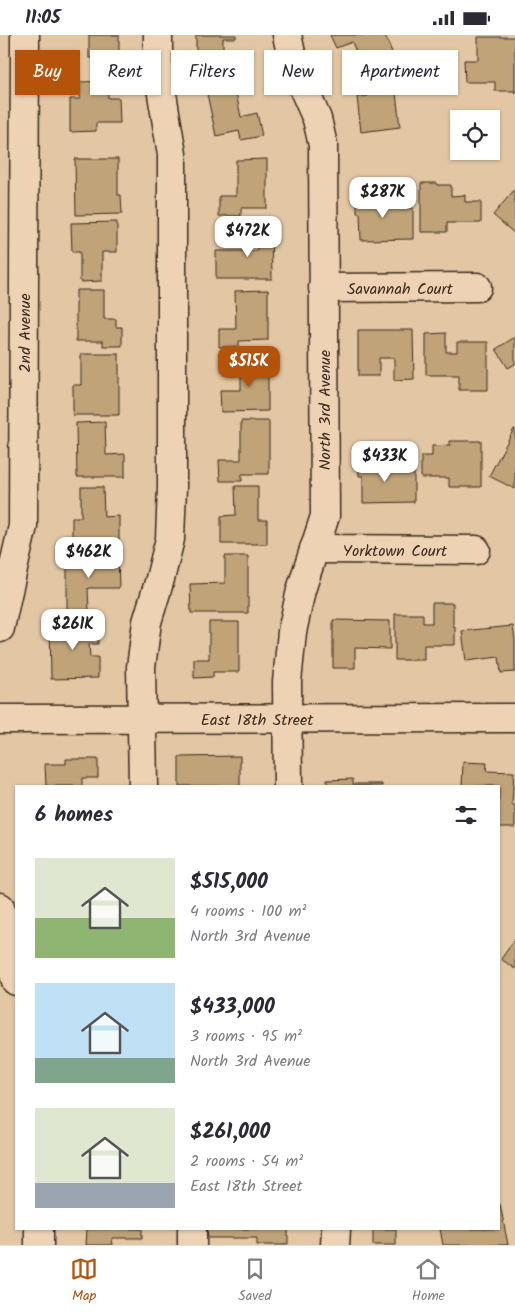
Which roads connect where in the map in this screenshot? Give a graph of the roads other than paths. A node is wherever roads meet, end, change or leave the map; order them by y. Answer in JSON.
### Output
{"nodes":[{"id":1,"x":25,"y":35,"type":"edge"},
{"id":2,"x":158,"y":35,"type":"edge"},
{"id":3,"x":286,"y":35,"type":"edge"},
{"id":4,"x":477,"y":287,"type":"dead end"},
{"id":5,"x":323,"y":288,"type":"junction"},
{"id":6,"x":314,"y":549,"type":"junction"},
{"id":7,"x":476,"y":551,"type":"dead end"},
{"id":8,"x":0,"y":628,"type":"edge"},
{"id":9,"x":0,"y":719,"type":"edge"},
{"id":10,"x":141,"y":719,"type":"junction"},
{"id":11,"x":288,"y":719,"type":"junction"},
{"id":12,"x":515,"y":719,"type":"edge"},
{"id":13,"x":143,"y":785,"type":"edge"},
{"id":14,"x":288,"y":785,"type":"edge"},
{"id":15,"x":0,"y":907,"type":"edge"},
{"id":16,"x":15,"y":978,"type":"edge"},
{"id":17,"x":39,"y":1230,"type":"edge"},
{"id":18,"x":192,"y":1230,"type":"edge"},
{"id":19,"x":336,"y":1230,"type":"edge"},
{"id":20,"x":39,"y":1245,"type":"edge"},
{"id":21,"x":192,"y":1245,"type":"edge"},
{"id":22,"x":335,"y":1245,"type":"edge"}],
"edges":[{"from":1,"to":8,"type":"street","name":"2nd Avenue"},
{"from":2,"to":10,"type":"street"},
{"from":3,"to":5,"type":"street","name":"North 3rd Avenue"},
{"from":4,"to":5,"type":"street","name":"Savannah Court"},
{"from":5,"to":6,"type":"street","name":"North 3rd Avenue"},
{"from":6,"to":7,"type":"street","name":"Yorktown Court"},
{"from":6,"to":11,"type":"street","name":"North 3rd Avenue"},
{"from":9,"to":10,"type":"street","name":"East 18th Street"},
{"from":10,"to":11,"type":"street","name":"East 18th Street"},
{"from":10,"to":13,"type":"street"},
{"from":11,"to":12,"type":"street","name":"East 18th Street"},
{"from":11,"to":14,"type":"street","name":"North 3rd Avenue"},
{"from":15,"to":16,"type":"street"},
{"from":17,"to":20,"type":"street"},
{"from":18,"to":21,"type":"street"},
{"from":19,"to":22,"type":"street"}]}
